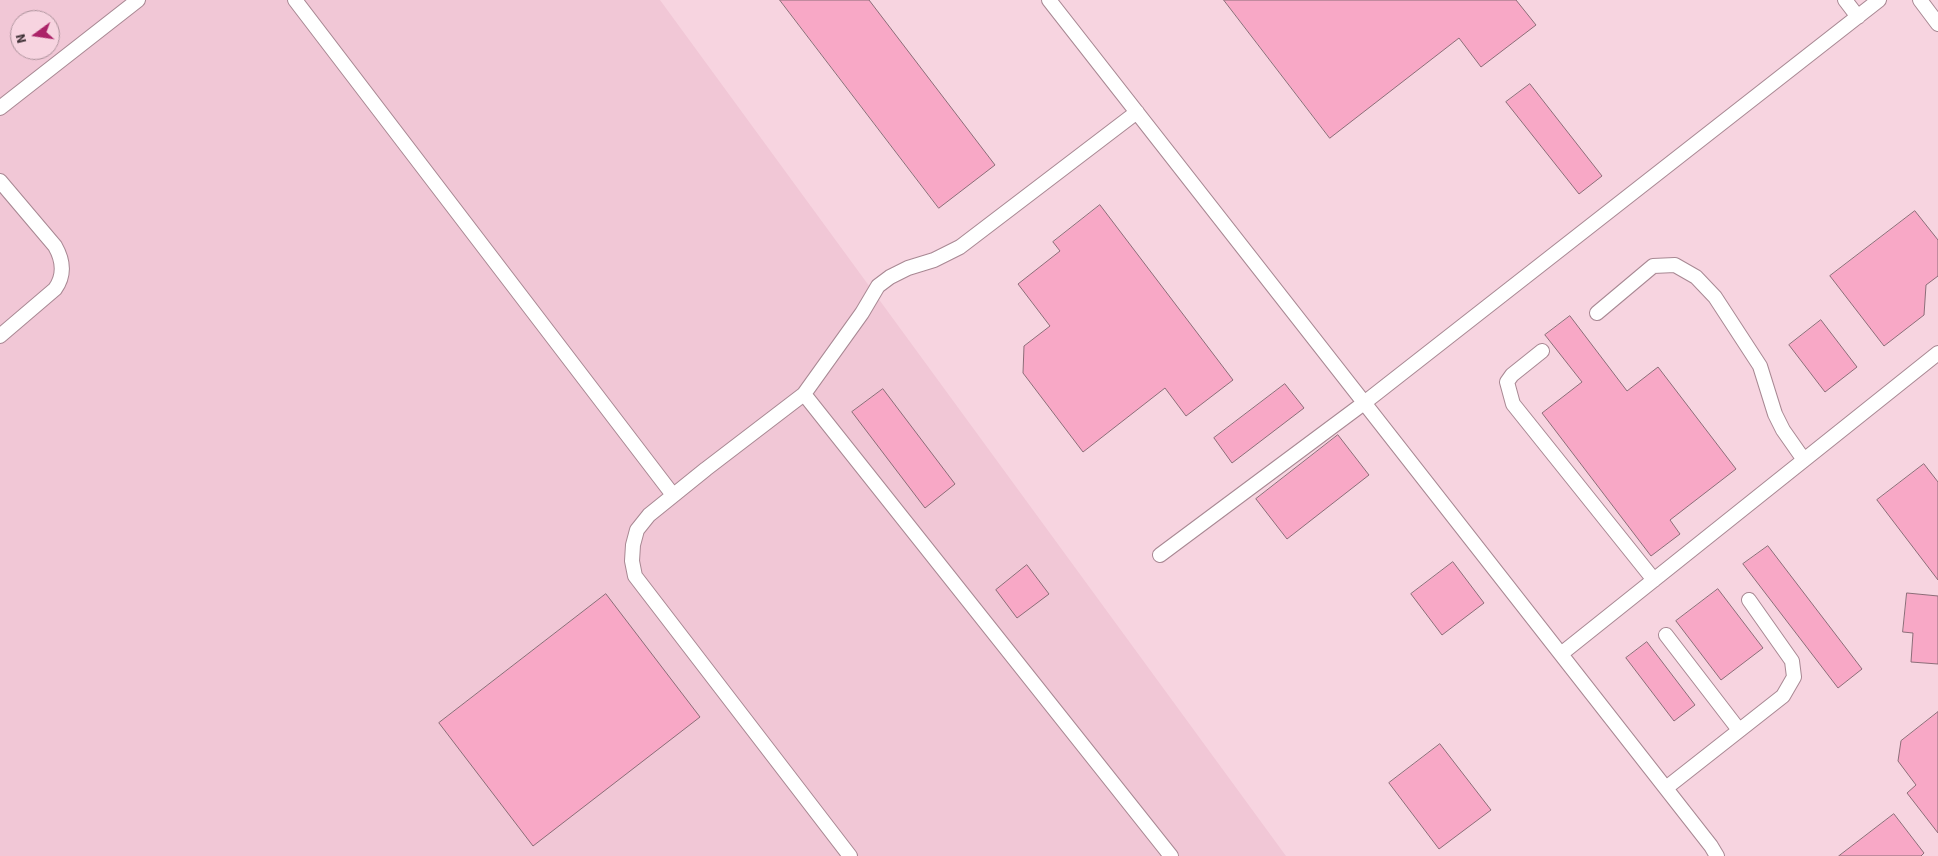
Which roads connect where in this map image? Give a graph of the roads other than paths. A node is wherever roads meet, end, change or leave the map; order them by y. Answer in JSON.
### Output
{"nodes":[{"id":1,"x":138,"y":0,"type":"edge"},
{"id":2,"x":295,"y":0,"type":"edge"},
{"id":3,"x":1049,"y":0,"type":"edge"},
{"id":4,"x":1845,"y":0,"type":"edge"},
{"id":5,"x":1879,"y":0,"type":"edge"},
{"id":6,"x":1920,"y":0,"type":"edge"},
{"id":7,"x":1858,"y":16,"type":"junction"},
{"id":8,"x":1938,"y":24,"type":"edge"},
{"id":9,"x":0,"y":108,"type":"edge"},
{"id":10,"x":1137,"y":112,"type":"junction"},
{"id":11,"x":0,"y":181,"type":"edge"},
{"id":12,"x":1597,"y":313,"type":"dead end"},
{"id":13,"x":0,"y":336,"type":"edge"},
{"id":14,"x":1542,"y":351,"type":"dead end"},
{"id":15,"x":1938,"y":353,"type":"edge"},
{"id":16,"x":804,"y":394,"type":"junction"},
{"id":17,"x":1364,"y":403,"type":"junction"},
{"id":18,"x":1804,"y":460,"type":"junction"},
{"id":19,"x":673,"y":495,"type":"junction"},
{"id":20,"x":1160,"y":555,"type":"dead end"},
{"id":21,"x":1654,"y":580,"type":"junction"},
{"id":22,"x":1749,"y":600,"type":"dead end"},
{"id":23,"x":1666,"y":635,"type":"dead end"},
{"id":24,"x":1561,"y":654,"type":"junction"},
{"id":25,"x":1739,"y":730,"type":"junction"},
{"id":26,"x":1666,"y":788,"type":"junction"},
{"id":27,"x":850,"y":856,"type":"edge"},
{"id":28,"x":1171,"y":856,"type":"edge"},
{"id":29,"x":1717,"y":856,"type":"edge"}],
"edges":[{"from":1,"to":9,"type":"lane"},
{"from":2,"to":19,"type":"lane"},
{"from":3,"to":10,"type":"lane"},
{"from":4,"to":7,"type":"lane"},
{"from":5,"to":7,"type":"lane"},
{"from":6,"to":8,"type":"lane"},
{"from":7,"to":17,"type":"lane"},
{"from":10,"to":16,"type":"lane"},
{"from":10,"to":17,"type":"lane"},
{"from":11,"to":13,"type":"lane"},
{"from":12,"to":18,"type":"lane"},
{"from":14,"to":21,"type":"lane"},
{"from":15,"to":18,"type":"lane"},
{"from":16,"to":19,"type":"lane"},
{"from":16,"to":28,"type":"lane"},
{"from":17,"to":20,"type":"lane"},
{"from":17,"to":24,"type":"lane"},
{"from":18,"to":21,"type":"lane"},
{"from":19,"to":27,"type":"lane"},
{"from":21,"to":24,"type":"lane"},
{"from":22,"to":25,"type":"lane"},
{"from":23,"to":25,"type":"lane"},
{"from":24,"to":26,"type":"lane"},
{"from":25,"to":26,"type":"lane"},
{"from":26,"to":29,"type":"lane"}]}
